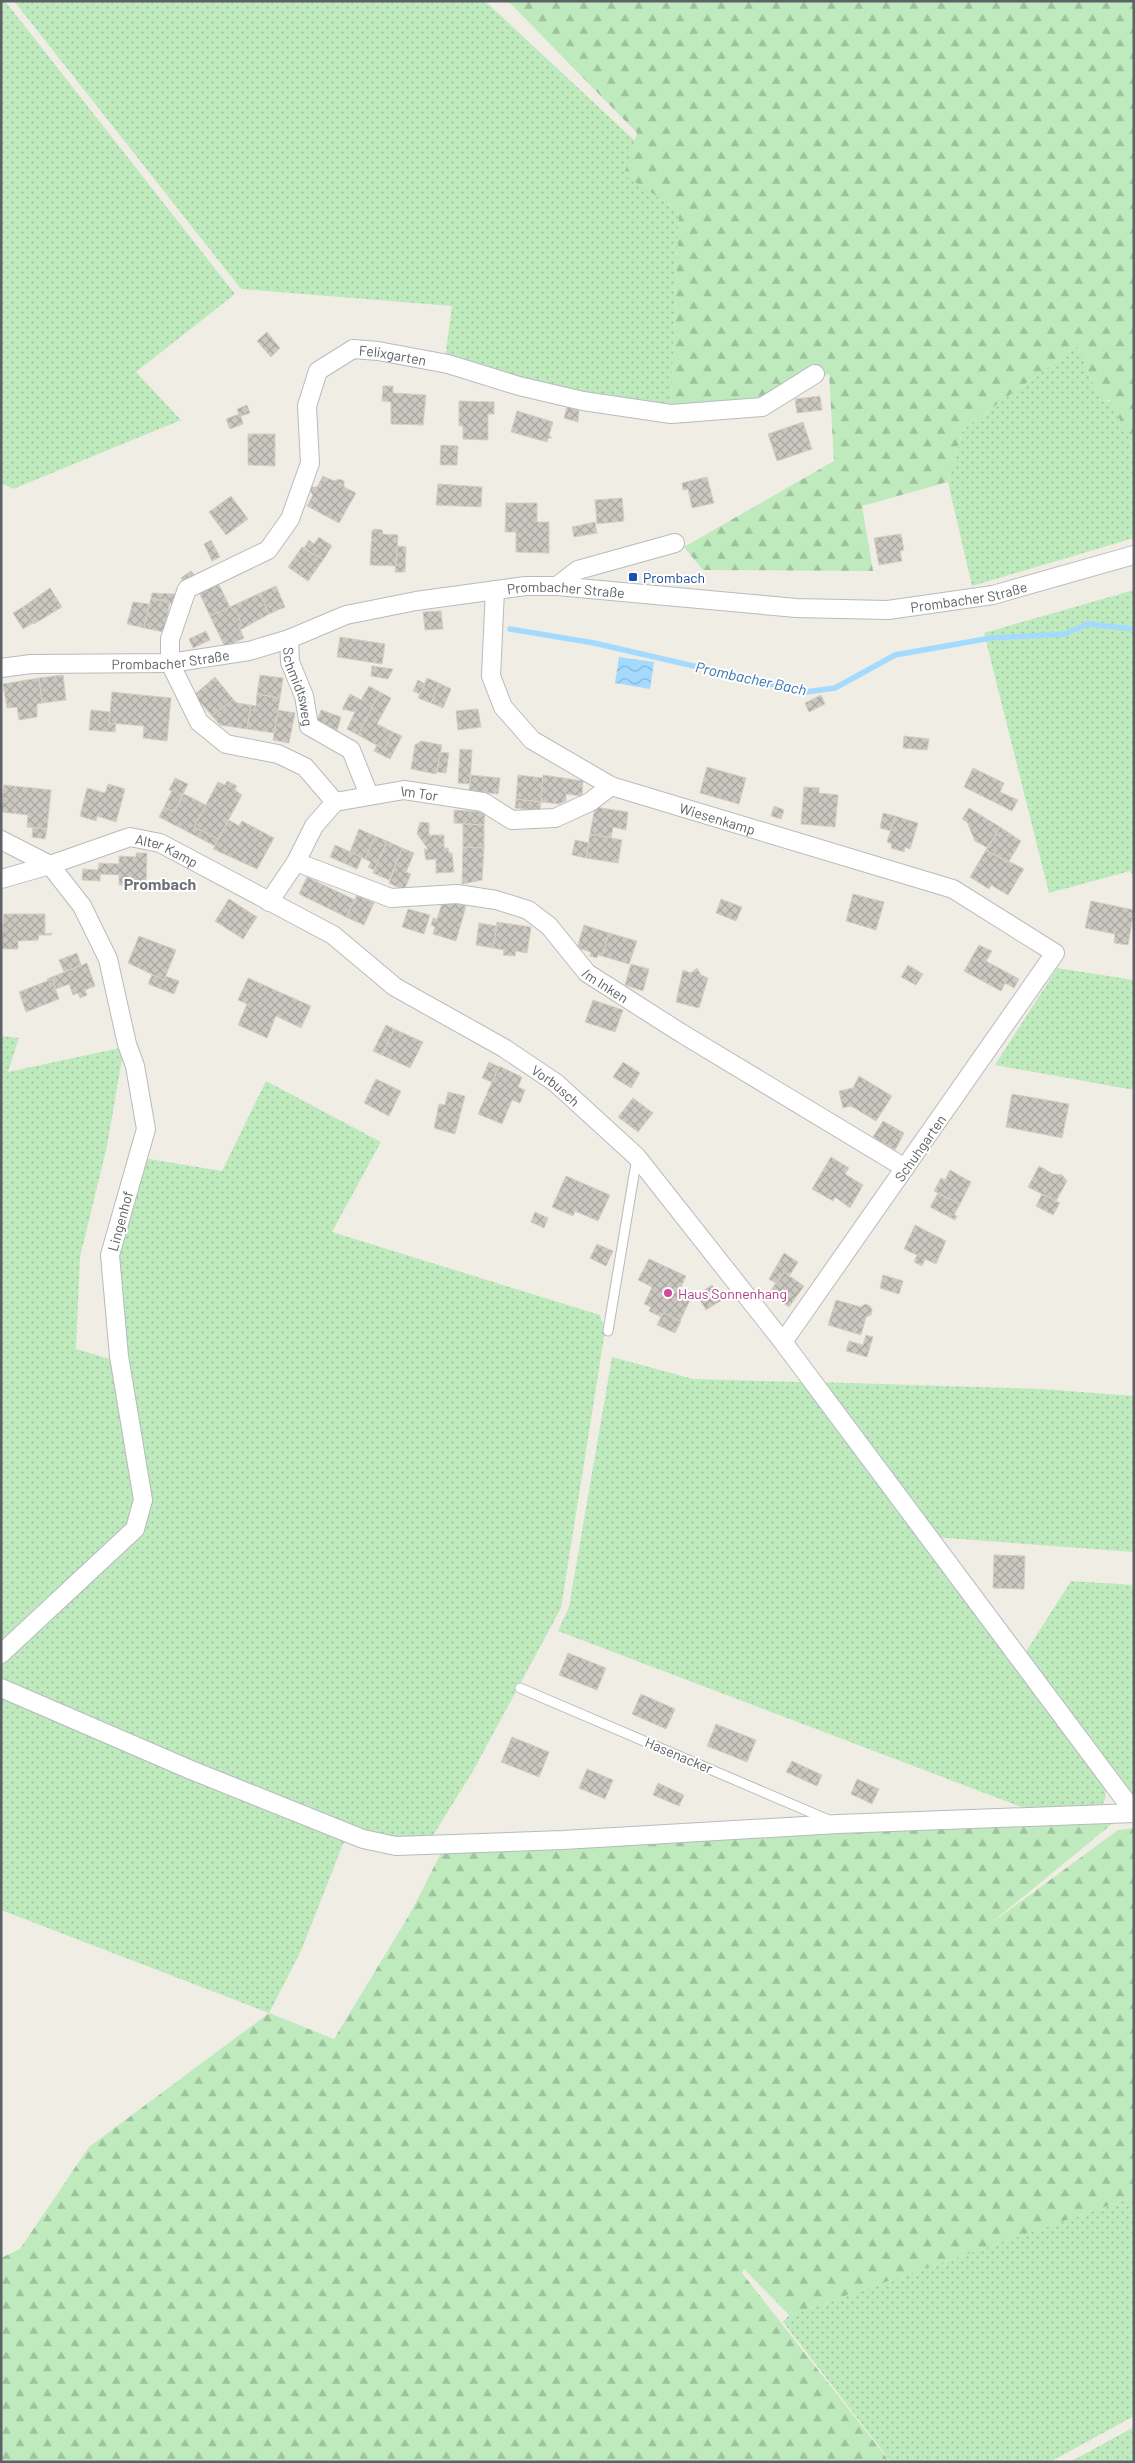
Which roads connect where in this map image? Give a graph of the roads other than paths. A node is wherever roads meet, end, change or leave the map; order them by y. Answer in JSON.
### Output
{"nodes":[{"id":1,"x":815,"y":374,"type":"dead end"},
{"id":2,"x":675,"y":543,"type":"dead end"},
{"id":3,"x":1134,"y":555,"type":"edge"},
{"id":4,"x":557,"y":586,"type":"junction"},
{"id":5,"x":495,"y":590,"type":"junction"},
{"id":6,"x":289,"y":639,"type":"junction"},
{"id":7,"x":170,"y":663,"type":"junction"},
{"id":8,"x":1,"y":668,"type":"edge"},
{"id":9,"x":611,"y":786,"type":"junction"},
{"id":10,"x":369,"y":795,"type":"junction"},
{"id":11,"x":335,"y":802,"type":"junction"},
{"id":12,"x":1,"y":840,"type":"edge"},
{"id":13,"x":296,"y":862,"type":"junction"},
{"id":14,"x":50,"y":865,"type":"junction"},
{"id":15,"x":1,"y":879,"type":"edge"},
{"id":16,"x":268,"y":902,"type":"junction"},
{"id":17,"x":1055,"y":953,"type":"joint"},
{"id":18,"x":637,"y":1157,"type":"junction"},
{"id":19,"x":905,"y":1168,"type":"junction"},
{"id":20,"x":608,"y":1331,"type":"dead end"},
{"id":21,"x":783,"y":1342,"type":"junction"},
{"id":22,"x":1,"y":1654,"type":"edge"},
{"id":23,"x":1,"y":1688,"type":"edge"},
{"id":24,"x":520,"y":1688,"type":"dead end"},
{"id":25,"x":1134,"y":1812,"type":"edge"},
{"id":26,"x":838,"y":1824,"type":"junction"}],
"edges":[{"from":1,"to":7,"type":"street","name":"Felixgarten"},
{"from":2,"to":4,"type":"street"},
{"from":3,"to":4,"type":"street","name":"Prombacher Straße"},
{"from":4,"to":5,"type":"street","name":"Prombacher Straße"},
{"from":5,"to":6,"type":"street","name":"Prombacher Straße"},
{"from":5,"to":9,"type":"street","name":"Wiesenkamp"},
{"from":6,"to":7,"type":"street","name":"Prombacher Straße"},
{"from":6,"to":10,"type":"street","name":"Schmidtsweg"},
{"from":7,"to":8,"type":"street","name":"Prombacher Straße"},
{"from":7,"to":11,"type":"street"},
{"from":9,"to":10,"type":"street","name":"Im Tor"},
{"from":9,"to":17,"type":"street","name":"Wiesenkamp"},
{"from":10,"to":11,"type":"street","name":"Im Tor"},
{"from":11,"to":13,"type":"street"},
{"from":12,"to":14,"type":"street","name":"Lingenhof"},
{"from":13,"to":16,"type":"street"},
{"from":13,"to":19,"type":"street","name":"Im Inken"},
{"from":14,"to":15,"type":"street","name":"Alter Kamp"},
{"from":14,"to":16,"type":"street","name":"Alter Kamp"},
{"from":14,"to":22,"type":"street","name":"Lingenhof"},
{"from":16,"to":18,"type":"street","name":"Vorbusch"},
{"from":17,"to":19,"type":"street","name":"Schuhgarten"},
{"from":18,"to":20,"type":"lane"},
{"from":18,"to":21,"type":"street","name":"Vorbusch"},
{"from":19,"to":21,"type":"street","name":"Schuhgarten"},
{"from":21,"to":25,"type":"street","name":"Vorbusch"},
{"from":23,"to":26,"type":"street"},
{"from":24,"to":26,"type":"lane","name":"Hasenacker"},
{"from":25,"to":26,"type":"street"}]}
